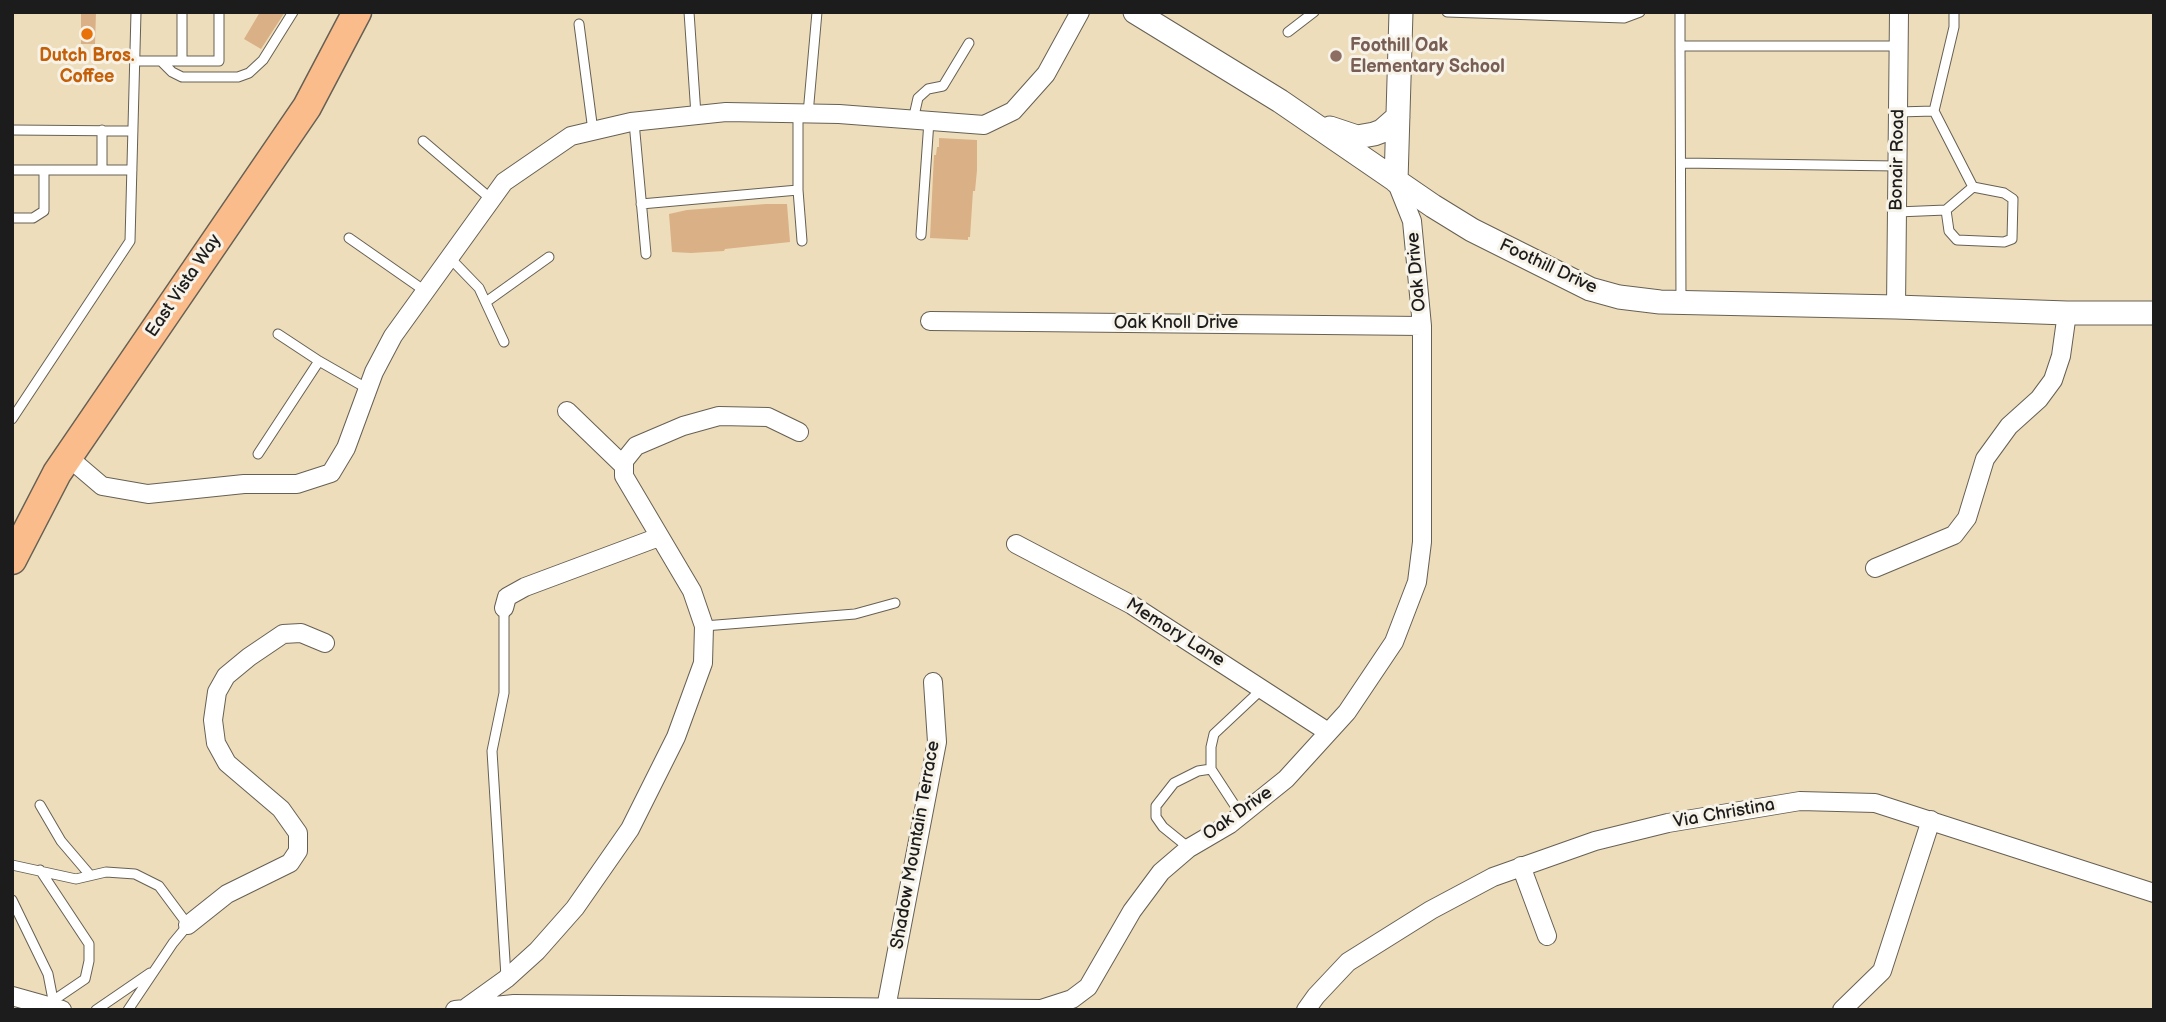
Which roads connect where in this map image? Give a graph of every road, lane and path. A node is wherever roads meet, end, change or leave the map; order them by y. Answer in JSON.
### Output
{"nodes":[{"id":1,"x":136,"y":12,"type":"edge"},
{"id":2,"x":182,"y":12,"type":"edge"},
{"id":3,"x":219,"y":12,"type":"edge"},
{"id":4,"x":293,"y":12,"type":"edge"},
{"id":5,"x":357,"y":12,"type":"edge"},
{"id":6,"x":689,"y":12,"type":"edge"},
{"id":7,"x":817,"y":12,"type":"edge"},
{"id":8,"x":1080,"y":12,"type":"edge"},
{"id":9,"x":1135,"y":12,"type":"edge"},
{"id":10,"x":1314,"y":12,"type":"edge"},
{"id":11,"x":1401,"y":12,"type":"edge"},
{"id":12,"x":1447,"y":12,"type":"edge"},
{"id":13,"x":1640,"y":12,"type":"edge"},
{"id":14,"x":1680,"y":12,"type":"edge"},
{"id":15,"x":1899,"y":12,"type":"edge"},
{"id":16,"x":1954,"y":12,"type":"edge"},
{"id":17,"x":1491,"y":13,"type":"edge"},
{"id":18,"x":579,"y":24,"type":"dead end"},
{"id":19,"x":1288,"y":32,"type":"dead end"},
{"id":20,"x":969,"y":43,"type":"dead end"},
{"id":21,"x":1680,"y":46,"type":"junction"},
{"id":22,"x":1899,"y":46,"type":"junction"},
{"id":23,"x":135,"y":61,"type":"junction"},
{"id":24,"x":161,"y":61,"type":"junction"},
{"id":25,"x":182,"y":61,"type":"junction"},
{"id":26,"x":1934,"y":111,"type":"junction"},
{"id":27,"x":1898,"y":112,"type":"junction"},
{"id":28,"x":803,"y":114,"type":"junction"},
{"id":29,"x":696,"y":115,"type":"junction"},
{"id":30,"x":1398,"y":117,"type":"junction"},
{"id":31,"x":921,"y":120,"type":"junction"},
{"id":32,"x":1307,"y":121,"type":"junction"},
{"id":33,"x":634,"y":122,"type":"junction"},
{"id":34,"x":12,"y":130,"type":"edge"},
{"id":35,"x":102,"y":130,"type":"junction"},
{"id":36,"x":133,"y":131,"type":"junction"},
{"id":37,"x":593,"y":131,"type":"junction"},
{"id":38,"x":423,"y":141,"type":"dead end"},
{"id":39,"x":1681,"y":163,"type":"junction"},
{"id":40,"x":1898,"y":166,"type":"junction"},
{"id":41,"x":12,"y":170,"type":"edge"},
{"id":42,"x":44,"y":170,"type":"junction"},
{"id":43,"x":102,"y":170,"type":"junction"},
{"id":44,"x":132,"y":170,"type":"junction"},
{"id":45,"x":1396,"y":181,"type":"junction"},
{"id":46,"x":1973,"y":187,"type":"junction"},
{"id":47,"x":798,"y":190,"type":"junction"},
{"id":48,"x":491,"y":200,"type":"junction"},
{"id":49,"x":641,"y":204,"type":"junction"},
{"id":50,"x":1946,"y":210,"type":"junction"},
{"id":51,"x":1897,"y":212,"type":"junction"},
{"id":52,"x":12,"y":218,"type":"edge"},
{"id":53,"x":920,"y":235,"type":"dead end"},
{"id":54,"x":349,"y":238,"type":"dead end"},
{"id":55,"x":802,"y":241,"type":"dead end"},
{"id":56,"x":646,"y":254,"type":"dead end"},
{"id":57,"x":449,"y":257,"type":"junction"},
{"id":58,"x":549,"y":257,"type":"dead end"},
{"id":59,"x":425,"y":291,"type":"junction"},
{"id":60,"x":486,"y":302,"type":"junction"},
{"id":61,"x":1681,"y":303,"type":"junction"},
{"id":62,"x":1896,"y":307,"type":"junction"},
{"id":63,"x":2067,"y":313,"type":"junction"},
{"id":64,"x":2154,"y":313,"type":"edge"},
{"id":65,"x":930,"y":321,"type":"dead end"},
{"id":66,"x":1422,"y":326,"type":"junction"},
{"id":67,"x":278,"y":334,"type":"dead end"},
{"id":68,"x":504,"y":342,"type":"dead end"},
{"id":69,"x":319,"y":361,"type":"junction"},
{"id":70,"x":368,"y":389,"type":"junction"},
{"id":71,"x":567,"y":411,"type":"dead end"},
{"id":72,"x":12,"y":419,"type":"edge"},
{"id":73,"x":799,"y":432,"type":"dead end"},
{"id":74,"x":258,"y":454,"type":"dead end"},
{"id":75,"x":68,"y":457,"type":"junction"},
{"id":76,"x":624,"y":466,"type":"junction"},
{"id":77,"x":659,"y":537,"type":"junction"},
{"id":78,"x":1016,"y":544,"type":"dead end"},
{"id":79,"x":12,"y":560,"type":"edge"},
{"id":80,"x":1875,"y":568,"type":"dead end"},
{"id":81,"x":895,"y":603,"type":"dead end"},
{"id":82,"x":504,"y":608,"type":"joint"},
{"id":83,"x":704,"y":626,"type":"junction"},
{"id":84,"x":325,"y":643,"type":"dead end"},
{"id":85,"x":933,"y":682,"type":"dead end"},
{"id":86,"x":1262,"y":689,"type":"junction"},
{"id":87,"x":1328,"y":732,"type":"junction"},
{"id":88,"x":1211,"y":769,"type":"junction"},
{"id":89,"x":40,"y":805,"type":"dead end"},
{"id":90,"x":1241,"y":815,"type":"junction"},
{"id":91,"x":1931,"y":820,"type":"junction"},
{"id":92,"x":1189,"y":848,"type":"junction"},
{"id":93,"x":12,"y":865,"type":"edge"},
{"id":94,"x":1521,"y":866,"type":"junction"},
{"id":95,"x":40,"y":870,"type":"junction"},
{"id":96,"x":90,"y":875,"type":"junction"},
{"id":97,"x":2154,"y":892,"type":"edge"},
{"id":98,"x":12,"y":900,"type":"edge"},
{"id":99,"x":188,"y":925,"type":"junction"},
{"id":100,"x":1547,"y":936,"type":"dead end"},
{"id":101,"x":154,"y":970,"type":"junction"},
{"id":102,"x":506,"y":979,"type":"junction"},
{"id":103,"x":12,"y":996,"type":"edge"},
{"id":104,"x":57,"y":1006,"type":"edge"},
{"id":105,"x":461,"y":1008,"type":"edge"},
{"id":106,"x":757,"y":1008,"type":"edge"},
{"id":107,"x":886,"y":1008,"type":"junction"},
{"id":108,"x":96,"y":1010,"type":"edge"},
{"id":109,"x":128,"y":1010,"type":"edge"},
{"id":110,"x":1306,"y":1010,"type":"edge"},
{"id":111,"x":1842,"y":1010,"type":"edge"}],
"edges":[{"from":1,"to":23,"type":"lane"},
{"from":2,"to":25,"type":"lane"},
{"from":3,"to":25,"type":"lane"},
{"from":4,"to":24,"type":"lane"},
{"from":5,"to":75,"type":"main road","name":"East Vista Way"},
{"from":6,"to":29,"type":"lane"},
{"from":7,"to":28,"type":"lane"},
{"from":8,"to":31,"type":"street"},
{"from":9,"to":32,"type":"street","name":"Foothill Drive"},
{"from":10,"to":19,"type":"lane"},
{"from":11,"to":30,"type":"street","name":"Oak Drive"},
{"from":12,"to":17,"type":"lane"},
{"from":13,"to":17,"type":"lane"},
{"from":14,"to":21,"type":"lane"},
{"from":15,"to":22,"type":"street","name":"Bonair Road"},
{"from":16,"to":26,"type":"lane"},
{"from":18,"to":37,"type":"lane"},
{"from":20,"to":31,"type":"lane"},
{"from":21,"to":22,"type":"lane"},
{"from":21,"to":39,"type":"lane"},
{"from":22,"to":27,"type":"street","name":"Bonair Road"},
{"from":23,"to":24,"type":"lane"},
{"from":23,"to":36,"type":"lane"},
{"from":24,"to":25,"type":"lane"},
{"from":26,"to":27,"type":"lane"},
{"from":26,"to":46,"type":"lane"},
{"from":27,"to":40,"type":"street","name":"Bonair Road"},
{"from":28,"to":29,"type":"street"},
{"from":28,"to":31,"type":"street"},
{"from":28,"to":47,"type":"lane"},
{"from":29,"to":33,"type":"street"},
{"from":30,"to":32,"type":"street"},
{"from":30,"to":45,"type":"street","name":"Oak Drive"},
{"from":31,"to":53,"type":"lane"},
{"from":32,"to":45,"type":"street","name":"Foothill Drive"},
{"from":33,"to":37,"type":"street"},
{"from":33,"to":49,"type":"lane"},
{"from":34,"to":35,"type":"lane"},
{"from":35,"to":36,"type":"lane"},
{"from":35,"to":43,"type":"lane"},
{"from":36,"to":44,"type":"lane"},
{"from":37,"to":48,"type":"street"},
{"from":38,"to":48,"type":"lane"},
{"from":39,"to":40,"type":"lane"},
{"from":39,"to":61,"type":"lane"},
{"from":40,"to":51,"type":"street","name":"Bonair Road"},
{"from":41,"to":42,"type":"lane"},
{"from":42,"to":43,"type":"lane"},
{"from":42,"to":52,"type":"lane"},
{"from":43,"to":44,"type":"lane"},
{"from":44,"to":72,"type":"lane"},
{"from":45,"to":61,"type":"street","name":"Foothill Drive"},
{"from":45,"to":66,"type":"street","name":"Oak Drive"},
{"from":46,"to":50,"type":"lane"},
{"from":46,"to":50,"type":"lane"},
{"from":47,"to":49,"type":"lane"},
{"from":47,"to":55,"type":"lane"},
{"from":48,"to":57,"type":"street"},
{"from":49,"to":56,"type":"lane"},
{"from":50,"to":51,"type":"lane"},
{"from":51,"to":62,"type":"street","name":"Bonair Road"},
{"from":54,"to":59,"type":"lane"},
{"from":57,"to":59,"type":"street"},
{"from":57,"to":60,"type":"lane"},
{"from":58,"to":60,"type":"lane"},
{"from":59,"to":70,"type":"street"},
{"from":60,"to":68,"type":"lane"},
{"from":61,"to":62,"type":"street","name":"Foothill Drive"},
{"from":62,"to":63,"type":"street","name":"Foothill Drive"},
{"from":63,"to":64,"type":"street","name":"Foothill Drive"},
{"from":63,"to":80,"type":"street"},
{"from":65,"to":66,"type":"street","name":"Oak Knoll Drive"},
{"from":66,"to":87,"type":"street","name":"Oak Drive"},
{"from":67,"to":69,"type":"lane"},
{"from":69,"to":70,"type":"lane"},
{"from":69,"to":74,"type":"lane"},
{"from":70,"to":75,"type":"street"},
{"from":71,"to":76,"type":"street"},
{"from":73,"to":76,"type":"street"},
{"from":75,"to":79,"type":"main road","name":"East Vista Way"},
{"from":76,"to":77,"type":"street"},
{"from":77,"to":82,"type":"street"},
{"from":77,"to":83,"type":"street"},
{"from":78,"to":86,"type":"street","name":"Memory Lane"},
{"from":81,"to":83,"type":"lane"},
{"from":82,"to":102,"type":"lane"},
{"from":83,"to":102,"type":"street"},
{"from":84,"to":99,"type":"street"},
{"from":85,"to":107,"type":"street","name":"Shadow Mountain Terrace"},
{"from":86,"to":87,"type":"street","name":"Memory Lane"},
{"from":86,"to":88,"type":"lane"},
{"from":87,"to":90,"type":"street","name":"Oak Drive"},
{"from":88,"to":90,"type":"lane"},
{"from":88,"to":92,"type":"lane"},
{"from":89,"to":96,"type":"lane"},
{"from":90,"to":92,"type":"street","name":"Oak Drive"},
{"from":91,"to":94,"type":"street","name":"Via Christina"},
{"from":91,"to":97,"type":"street","name":"Via Christina"},
{"from":91,"to":111,"type":"street"},
{"from":92,"to":107,"type":"street","name":"Oak Drive"},
{"from":93,"to":95,"type":"lane"},
{"from":94,"to":100,"type":"street"},
{"from":94,"to":110,"type":"street","name":"Via Christina"},
{"from":95,"to":96,"type":"lane"},
{"from":95,"to":104,"type":"lane"},
{"from":96,"to":99,"type":"lane"},
{"from":98,"to":104,"type":"lane"},
{"from":99,"to":101,"type":"lane"},
{"from":101,"to":108,"type":"lane"},
{"from":101,"to":109,"type":"lane"},
{"from":102,"to":105,"type":"street"},
{"from":103,"to":104,"type":"street"},
{"from":105,"to":106,"type":"street","name":"Oak Drive"},
{"from":106,"to":107,"type":"street","name":"Oak Drive"}]}
